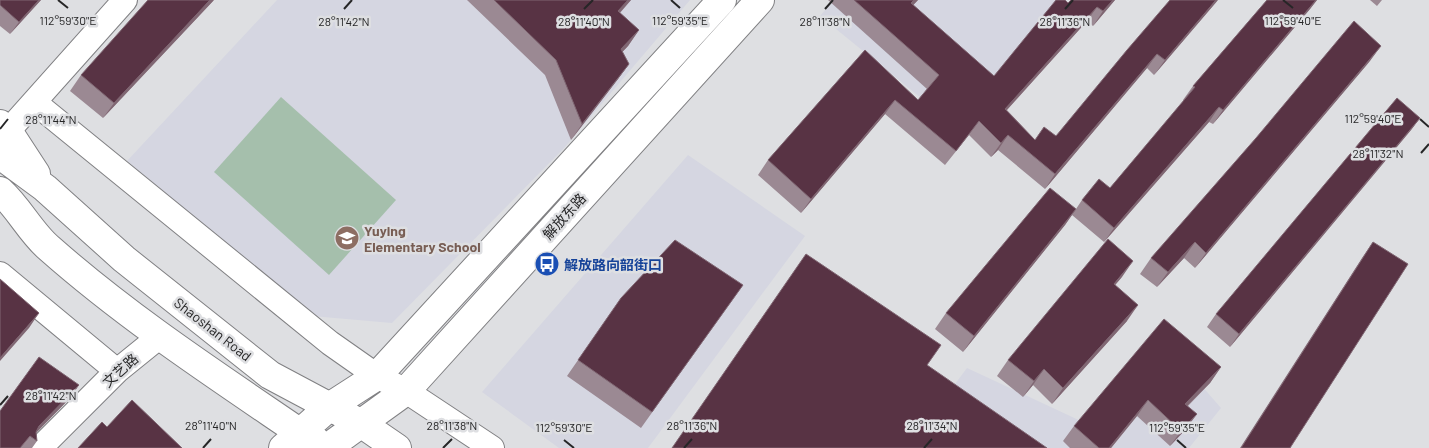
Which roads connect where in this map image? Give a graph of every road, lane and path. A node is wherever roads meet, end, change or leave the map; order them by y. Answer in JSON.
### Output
{"nodes":[{"id":1,"x":125,"y":0,"type":"edge"},
{"id":2,"x":722,"y":0,"type":"edge"},
{"id":3,"x":760,"y":0,"type":"edge"},
{"id":4,"x":34,"y":102,"type":"junction"},
{"id":5,"x":3,"y":137,"type":"edge"},
{"id":6,"x":0,"y":191,"type":"edge"},
{"id":7,"x":0,"y":219,"type":"edge"},
{"id":8,"x":47,"y":247,"type":"junction"},
{"id":9,"x":0,"y":274,"type":"edge"},
{"id":10,"x":159,"y":337,"type":"junction"},
{"id":11,"x":117,"y":371,"type":"junction"},
{"id":12,"x":377,"y":376,"type":"junction"},
{"id":13,"x":406,"y":391,"type":"junction"},
{"id":14,"x":329,"y":407,"type":"junction"},
{"id":15,"x":362,"y":424,"type":"junction"},
{"id":16,"x":291,"y":440,"type":"edge"},
{"id":17,"x":40,"y":448,"type":"edge"},
{"id":18,"x":328,"y":448,"type":"edge"},
{"id":19,"x":396,"y":448,"type":"edge"},
{"id":20,"x":492,"y":448,"type":"edge"}],
"edges":[{"from":1,"to":4,"type":"street"},
{"from":2,"to":12,"type":"main road"},
{"from":3,"to":13,"type":"main road","name":"解放东路"},
{"from":4,"to":5,"type":"street"},
{"from":4,"to":12,"type":"street"},
{"from":5,"to":14,"type":"main road","name":"Shaoshan Road"},
{"from":6,"to":8,"type":"main road"},
{"from":7,"to":8,"type":"main road"},
{"from":8,"to":10,"type":"main road"},
{"from":9,"to":11,"type":"street"},
{"from":10,"to":11,"type":"street","name":"文艺路"},
{"from":10,"to":16,"type":"main road"},
{"from":11,"to":17,"type":"street","name":"文艺路"},
{"from":12,"to":13,"type":"street"},
{"from":12,"to":14,"type":"main road"},
{"from":13,"to":15,"type":"main road","name":"解放东路"},
{"from":13,"to":20,"type":"street"},
{"from":14,"to":15,"type":"main road","name":"Shaoshan Road"},
{"from":14,"to":16,"type":"main road"},
{"from":15,"to":18,"type":"main road","name":"解放东路"},
{"from":15,"to":19,"type":"main road","name":"Shaoshan Road"},
{"from":16,"to":18,"type":"main road"}]}
